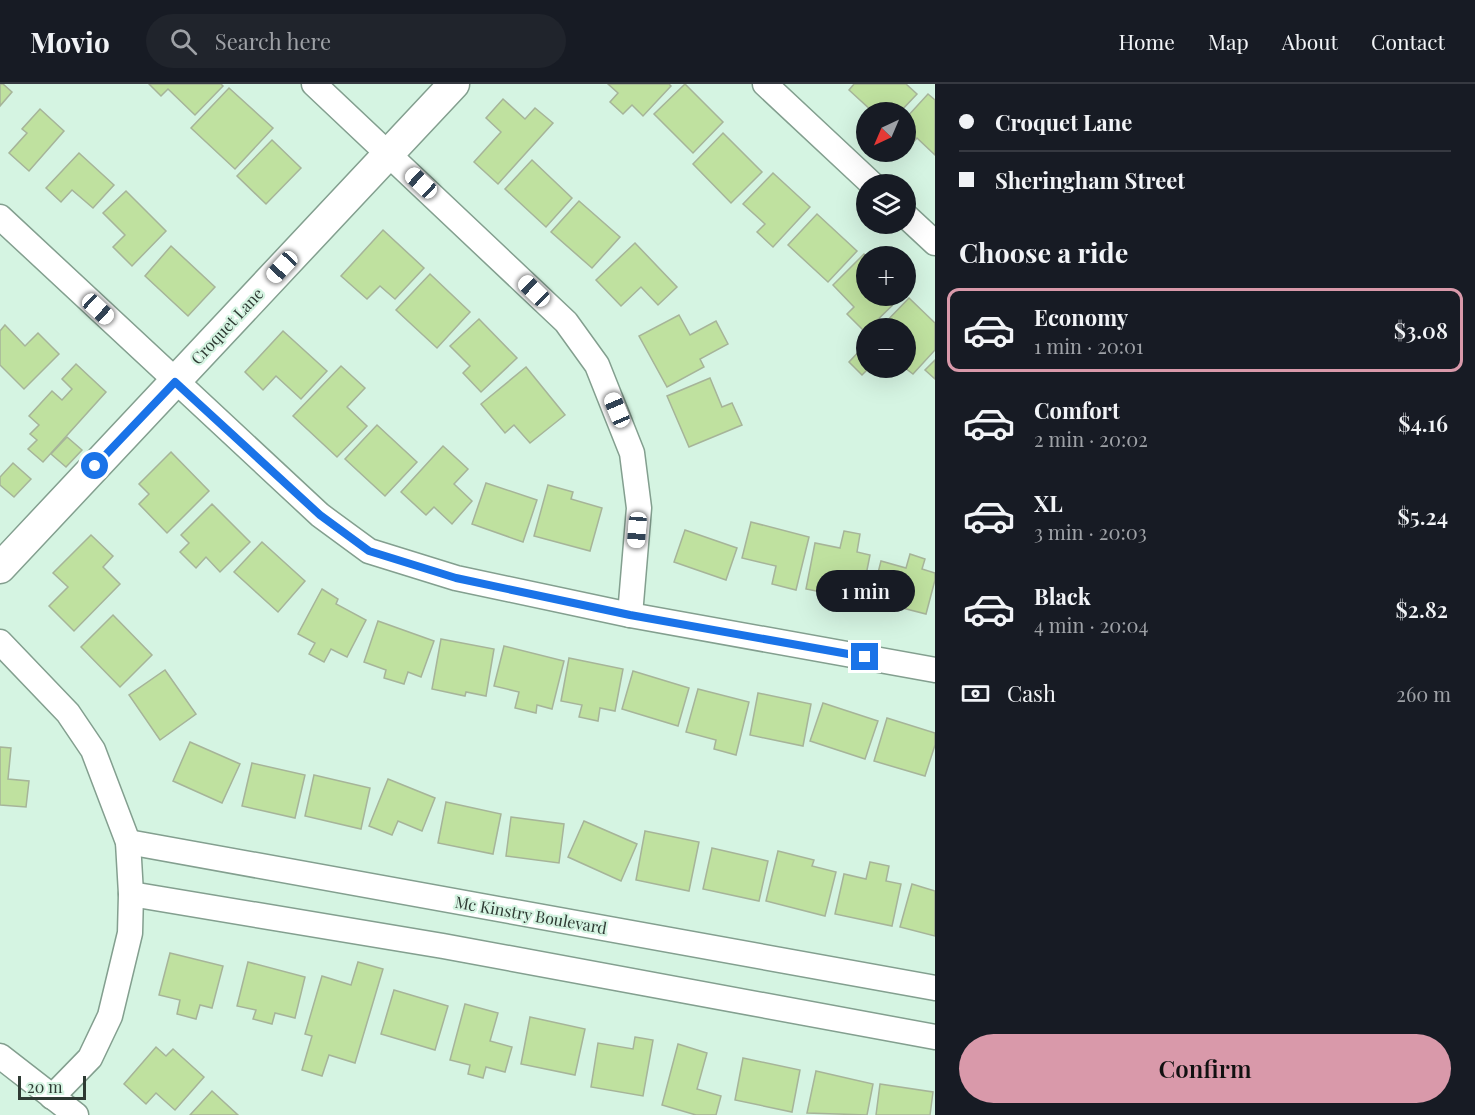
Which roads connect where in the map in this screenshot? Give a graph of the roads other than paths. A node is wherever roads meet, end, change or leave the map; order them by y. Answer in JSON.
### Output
{"nodes":[{"id":1,"x":314,"y":84,"type":"edge"},
{"id":2,"x":453,"y":84,"type":"edge"},
{"id":3,"x":765,"y":84,"type":"edge"},
{"id":4,"x":389,"y":153,"type":"junction"},
{"id":5,"x":861,"y":174,"type":"edge"},
{"id":6,"x":0,"y":217,"type":"edge"},
{"id":7,"x":916,"y":225,"type":"edge"},
{"id":8,"x":935,"y":243,"type":"edge"},
{"id":9,"x":175,"y":382,"type":"junction"},
{"id":10,"x":0,"y":568,"type":"edge"},
{"id":11,"x":630,"y":615,"type":"junction"},
{"id":12,"x":0,"y":642,"type":"edge"},
{"id":13,"x":935,"y":670,"type":"edge"},
{"id":14,"x":128,"y":842,"type":"junction"},
{"id":15,"x":131,"y":894,"type":"junction"},
{"id":16,"x":935,"y":988,"type":"edge"},
{"id":17,"x":935,"y":1037,"type":"edge"},
{"id":18,"x":0,"y":1056,"type":"edge"},
{"id":19,"x":52,"y":1097,"type":"junction"},
{"id":20,"x":76,"y":1115,"type":"edge"}],
"edges":[{"from":1,"to":4,"type":"street"},
{"from":2,"to":4,"type":"street","name":"Croquet Lane"},
{"from":3,"to":5,"type":"street"},
{"from":4,"to":9,"type":"street","name":"Croquet Lane"},
{"from":4,"to":11,"type":"street"},
{"from":6,"to":9,"type":"street"},
{"from":7,"to":8,"type":"street"},
{"from":9,"to":10,"type":"street","name":"Croquet Lane"},
{"from":9,"to":11,"type":"street"},
{"from":11,"to":13,"type":"street"},
{"from":12,"to":14,"type":"street"},
{"from":14,"to":15,"type":"street"},
{"from":14,"to":16,"type":"street","name":"Mc Kinstry Boulevard"},
{"from":15,"to":17,"type":"street"},
{"from":15,"to":19,"type":"street"},
{"from":18,"to":19,"type":"street"},
{"from":19,"to":20,"type":"street"}]}
